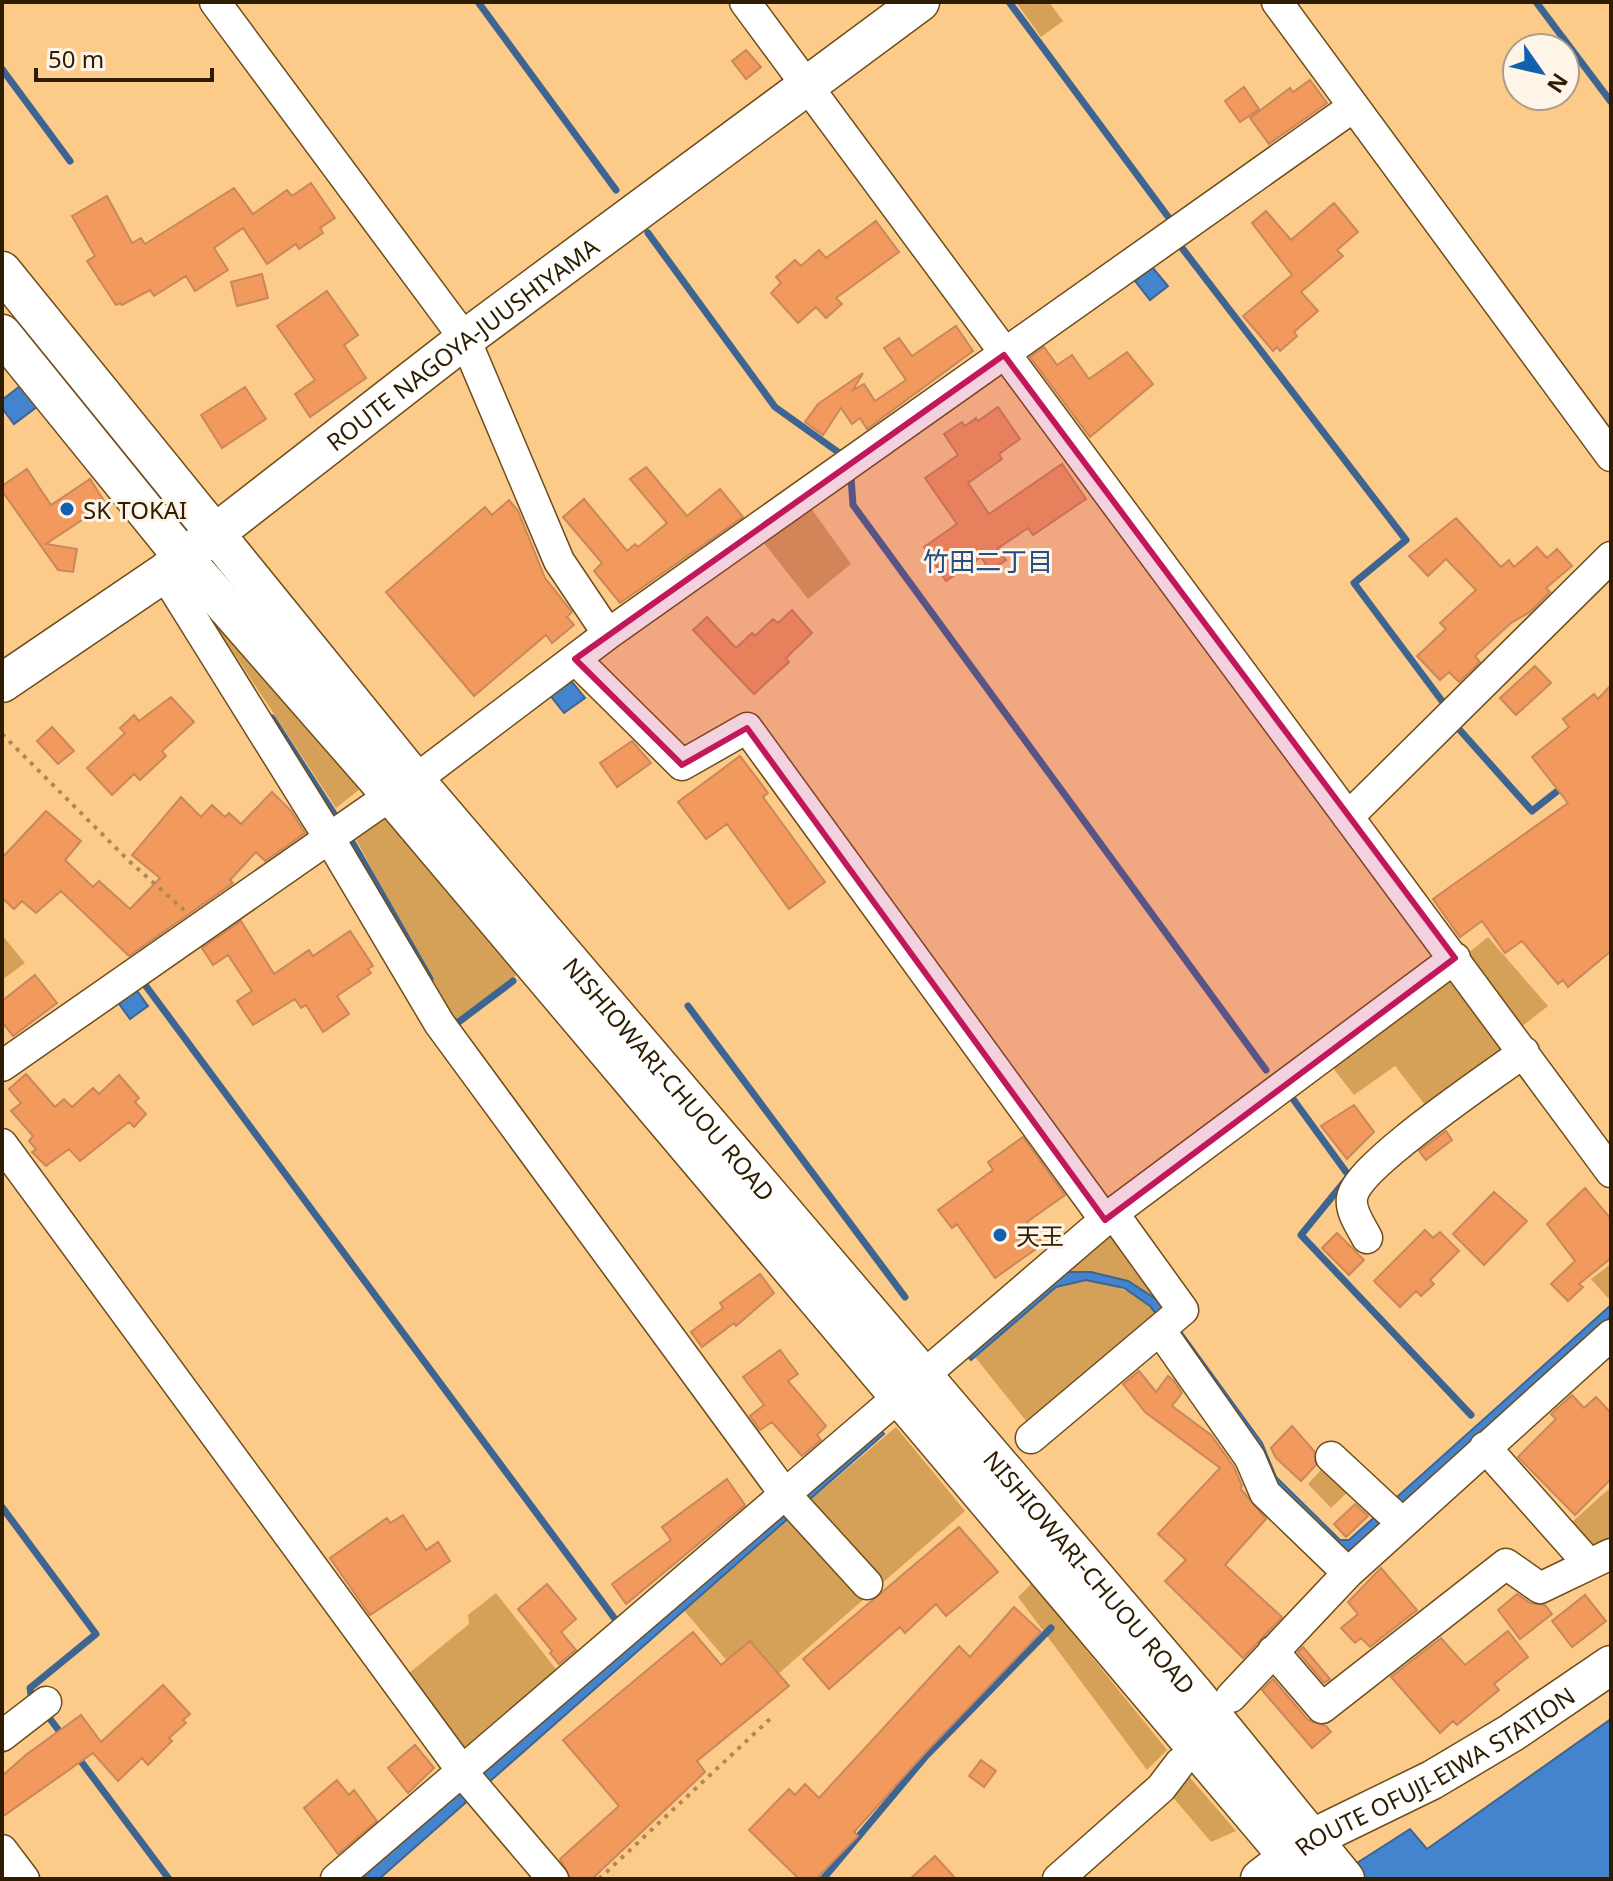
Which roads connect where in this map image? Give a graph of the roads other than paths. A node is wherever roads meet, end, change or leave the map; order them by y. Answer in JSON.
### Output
{"nodes":[{"id":1,"x":215,"y":2,"type":"edge"},
{"id":2,"x":745,"y":2,"type":"edge"},
{"id":3,"x":920,"y":2,"type":"edge"},
{"id":4,"x":1277,"y":2,"type":"edge"},
{"id":5,"x":807,"y":85,"type":"junction"},
{"id":6,"x":1353,"y":107,"type":"junction"},
{"id":7,"x":2,"y":271,"type":"edge"},
{"id":8,"x":2,"y":334,"type":"edge"},
{"id":9,"x":465,"y":339,"type":"junction"},
{"id":10,"x":1004,"y":355,"type":"junction"},
{"id":11,"x":1611,"y":456,"type":"edge"},
{"id":12,"x":214,"y":535,"type":"junction"},
{"id":13,"x":1611,"y":557,"type":"edge"},
{"id":14,"x":173,"y":565,"type":"junction"},
{"id":15,"x":608,"y":634,"type":"junction"},
{"id":16,"x":575,"y":659,"type":"junction"},
{"id":17,"x":2,"y":683,"type":"edge"},
{"id":18,"x":403,"y":787,"type":"junction"},
{"id":19,"x":1348,"y":817,"type":"junction"},
{"id":20,"x":328,"y":836,"type":"junction"},
{"id":21,"x":1455,"y":958,"type":"junction"},
{"id":22,"x":1524,"y":1052,"type":"junction"},
{"id":23,"x":2,"y":1066,"type":"edge"},
{"id":24,"x":2,"y":1144,"type":"edge"},
{"id":25,"x":1611,"y":1172,"type":"edge"},
{"id":26,"x":1109,"y":1217,"type":"junction"},
{"id":27,"x":1367,"y":1238,"type":"dead end"},
{"id":28,"x":1166,"y":1324,"type":"junction"},
{"id":29,"x":1611,"y":1335,"type":"edge"},
{"id":30,"x":910,"y":1387,"type":"junction"},
{"id":31,"x":1031,"y":1438,"type":"dead end"},
{"id":32,"x":1485,"y":1447,"type":"junction"},
{"id":33,"x":1331,"y":1457,"type":"dead end"},
{"id":34,"x":791,"y":1501,"type":"junction"},
{"id":35,"x":1393,"y":1515,"type":"junction"},
{"id":36,"x":1600,"y":1558,"type":"edge"},
{"id":37,"x":1348,"y":1573,"type":"junction"},
{"id":38,"x":867,"y":1584,"type":"dead end"},
{"id":39,"x":1273,"y":1651,"type":"junction"},
{"id":40,"x":1611,"y":1665,"type":"edge"},
{"id":41,"x":1231,"y":1697,"type":"dead end"},
{"id":42,"x":46,"y":1702,"type":"dead end"},
{"id":43,"x":2,"y":1736,"type":"edge"},
{"id":44,"x":1180,"y":1763,"type":"dead end"},
{"id":45,"x":471,"y":1783,"type":"junction"},
{"id":46,"x":2,"y":1850,"type":"edge"},
{"id":47,"x":1307,"y":1868,"type":"edge"},
{"id":48,"x":24,"y":1879,"type":"edge"},
{"id":49,"x":336,"y":1879,"type":"edge"},
{"id":50,"x":553,"y":1879,"type":"edge"},
{"id":51,"x":1058,"y":1879,"type":"edge"}],
"edges":[{"from":1,"to":9,"type":"street"},
{"from":2,"to":5,"type":"street"},
{"from":3,"to":5,"type":"main road","name":"ROUTE NAGOYA-JUUSHIYAMA"},
{"from":4,"to":6,"type":"street"},
{"from":5,"to":9,"type":"main road","name":"ROUTE NAGOYA-JUUSHIYAMA"},
{"from":5,"to":10,"type":"street"},
{"from":6,"to":10,"type":"street"},
{"from":6,"to":11,"type":"street"},
{"from":7,"to":12,"type":"main road","name":"NISHIOWARI-CHUOU ROAD"},
{"from":8,"to":14,"type":"main road","name":"NISHIOWARI-CHUOU ROAD"},
{"from":9,"to":12,"type":"main road","name":"ROUTE NAGOYA-JUUSHIYAMA"},
{"from":9,"to":15,"type":"street"},
{"from":10,"to":15,"type":"street"},
{"from":10,"to":19,"type":"street"},
{"from":12,"to":14,"type":"main road","name":"ROUTE NAGOYA-JUUSHIYAMA"},
{"from":12,"to":18,"type":"main road","name":"NISHIOWARI-CHUOU ROAD"},
{"from":13,"to":19,"type":"street"},
{"from":14,"to":17,"type":"main road","name":"ROUTE NAGOYA-JUUSHIYAMA"},
{"from":14,"to":18,"type":"main road","name":"NISHIOWARI-CHUOU ROAD"},
{"from":14,"to":20,"type":"street"},
{"from":15,"to":16,"type":"street"},
{"from":16,"to":18,"type":"street"},
{"from":16,"to":26,"type":"street"},
{"from":18,"to":20,"type":"street"},
{"from":18,"to":30,"type":"main road","name":"NISHIOWARI-CHUOU ROAD"},
{"from":19,"to":21,"type":"street"},
{"from":20,"to":23,"type":"street"},
{"from":20,"to":34,"type":"street"},
{"from":21,"to":22,"type":"street"},
{"from":21,"to":26,"type":"street"},
{"from":22,"to":25,"type":"street"},
{"from":22,"to":27,"type":"street"},
{"from":24,"to":45,"type":"street"},
{"from":26,"to":28,"type":"street"},
{"from":26,"to":30,"type":"street"},
{"from":28,"to":31,"type":"street"},
{"from":28,"to":37,"type":"street"},
{"from":29,"to":32,"type":"street"},
{"from":30,"to":34,"type":"street"},
{"from":30,"to":47,"type":"main road","name":"NISHIOWARI-CHUOU ROAD"},
{"from":32,"to":35,"type":"street"},
{"from":32,"to":36,"type":"street"},
{"from":33,"to":35,"type":"street"},
{"from":34,"to":38,"type":"street"},
{"from":34,"to":45,"type":"street"},
{"from":35,"to":37,"type":"street"},
{"from":36,"to":39,"type":"street"},
{"from":37,"to":39,"type":"street"},
{"from":39,"to":41,"type":"street"},
{"from":40,"to":47,"type":"main road","name":"ROUTE OFUJI-EIWA STATION"},
{"from":42,"to":43,"type":"street"},
{"from":44,"to":51,"type":"street"},
{"from":45,"to":49,"type":"street"},
{"from":45,"to":50,"type":"street"},
{"from":46,"to":48,"type":"street"}]}
